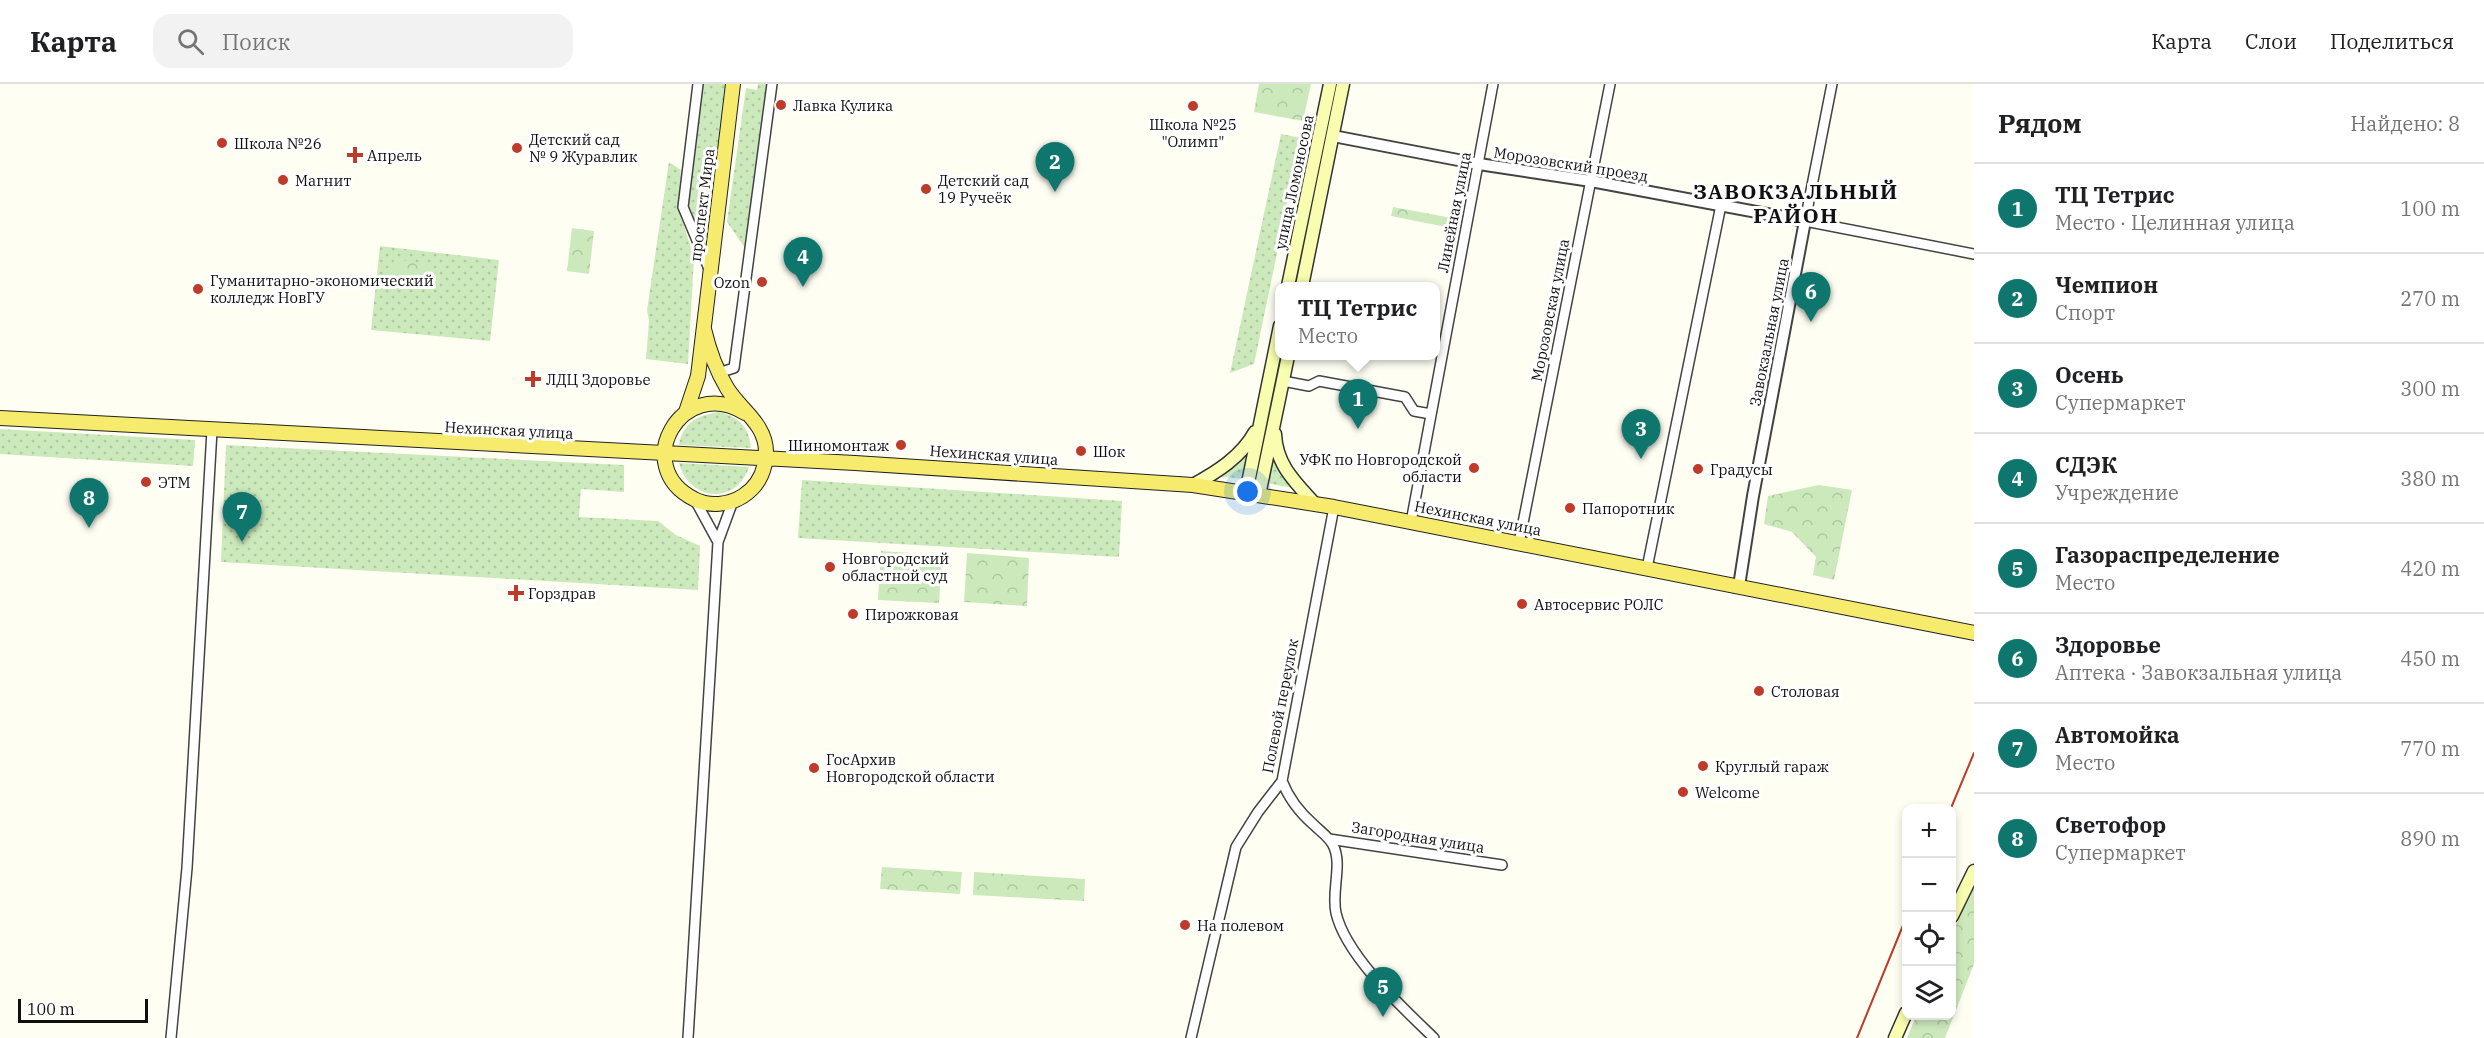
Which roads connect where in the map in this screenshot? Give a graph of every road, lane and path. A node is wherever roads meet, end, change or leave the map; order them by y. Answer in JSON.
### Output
{"nodes":[{"id":1,"x":698,"y":84,"type":"edge"},
{"id":2,"x":733,"y":84,"type":"edge"},
{"id":3,"x":772,"y":84,"type":"edge"},
{"id":4,"x":1330,"y":84,"type":"edge"},
{"id":5,"x":1343,"y":84,"type":"edge"},
{"id":6,"x":1493,"y":84,"type":"edge"},
{"id":7,"x":1610,"y":84,"type":"edge"},
{"id":8,"x":1832,"y":84,"type":"edge"},
{"id":9,"x":1333,"y":136,"type":"junction"},
{"id":10,"x":1479,"y":164,"type":"junction"},
{"id":11,"x":1591,"y":181,"type":"junction"},
{"id":12,"x":1721,"y":205,"type":"junction"},
{"id":13,"x":1805,"y":220,"type":"junction"},
{"id":14,"x":1974,"y":254,"type":"edge"},
{"id":15,"x":710,"y":271,"type":"junction"},
{"id":16,"x":1289,"y":280,"type":"edge"},
{"id":17,"x":1303,"y":282,"type":"edge"},
{"id":18,"x":704,"y":329,"type":"junction"},
{"id":19,"x":1275,"y":350,"type":"edge"},
{"id":20,"x":1287,"y":360,"type":"edge"},
{"id":21,"x":718,"y":373,"type":"junction"},
{"id":22,"x":1283,"y":381,"type":"junction"},
{"id":23,"x":686,"y":412,"type":"junction"},
{"id":24,"x":746,"y":413,"type":"junction"},
{"id":25,"x":1431,"y":414,"type":"junction"},
{"id":26,"x":1275,"y":416,"type":"junction"},
{"id":27,"x":1261,"y":417,"type":"junction"},
{"id":28,"x":0,"y":418,"type":"edge"},
{"id":29,"x":212,"y":430,"type":"junction"},
{"id":30,"x":664,"y":454,"type":"junction"},
{"id":31,"x":766,"y":459,"type":"junction"},
{"id":32,"x":1193,"y":485,"type":"junction"},
{"id":33,"x":1253,"y":494,"type":"junction"},
{"id":34,"x":695,"y":500,"type":"junction"},
{"id":35,"x":733,"y":501,"type":"junction"},
{"id":36,"x":1315,"y":504,"type":"junction"},
{"id":37,"x":1334,"y":507,"type":"junction"},
{"id":38,"x":1411,"y":522,"type":"junction"},
{"id":39,"x":718,"y":542,"type":"junction"},
{"id":40,"x":1519,"y":543,"type":"junction"},
{"id":41,"x":1647,"y":568,"type":"junction"},
{"id":42,"x":1739,"y":586,"type":"junction"},
{"id":43,"x":1974,"y":633,"type":"edge"},
{"id":44,"x":1282,"y":781,"type":"junction"},
{"id":45,"x":1329,"y":839,"type":"junction"},
{"id":46,"x":1502,"y":865,"type":"dead end"},
{"id":47,"x":1974,"y":871,"type":"edge"},
{"id":48,"x":1954,"y":912,"type":"edge"},
{"id":49,"x":1903,"y":1020,"type":"edge"},
{"id":50,"x":171,"y":1038,"type":"edge"},
{"id":51,"x":688,"y":1038,"type":"edge"},
{"id":52,"x":1191,"y":1038,"type":"edge"},
{"id":53,"x":1434,"y":1038,"type":"edge"},
{"id":54,"x":1895,"y":1038,"type":"edge"}],
"edges":[{"from":1,"to":15,"type":"street"},
{"from":2,"to":15,"type":"main road","name":"проспект Мира"},
{"from":3,"to":21,"type":"street"},
{"from":4,"to":16,"type":"main road","name":"улица Ломоносова"},
{"from":5,"to":9,"type":"main road","name":"улица Ломоносова"},
{"from":6,"to":10,"type":"street","name":"Линейная улица"},
{"from":7,"to":11,"type":"street","name":"Морозовская улица"},
{"from":8,"to":13,"type":"street","name":"Завокзальная улица"},
{"from":9,"to":10,"type":"street","name":"Морозовский проезд"},
{"from":9,"to":17,"type":"main road","name":"улица Ломоносова"},
{"from":10,"to":11,"type":"street","name":"Морозовский проезд"},
{"from":10,"to":25,"type":"street","name":"Линейная улица"},
{"from":11,"to":12,"type":"street","name":"Морозовский проезд"},
{"from":11,"to":40,"type":"street","name":"Морозовская улица"},
{"from":12,"to":13,"type":"street","name":"Морозовский проезд"},
{"from":12,"to":41,"type":"street"},
{"from":13,"to":14,"type":"street"},
{"from":13,"to":42,"type":"street","name":"Завокзальная улица"},
{"from":15,"to":18,"type":"main road","name":"проспект Мира"},
{"from":16,"to":17,"type":"main road"},
{"from":18,"to":21,"type":"main road","name":"проспект Мира"},
{"from":18,"to":23,"type":"main road","name":"проспект Мира"},
{"from":19,"to":27,"type":"main road"},
{"from":20,"to":22,"type":"main road"},
{"from":21,"to":24,"type":"main road","name":"проспект Мира"},
{"from":22,"to":25,"type":"street"},
{"from":22,"to":26,"type":"main road"},
{"from":23,"to":24,"type":"main road"},
{"from":23,"to":30,"type":"main road","name":"проспект Мира"},
{"from":24,"to":31,"type":"main road","name":"проспект Мира"},
{"from":25,"to":38,"type":"street","name":"Линейная улица"},
{"from":26,"to":33,"type":"main road"},
{"from":26,"to":36,"type":"main road"},
{"from":27,"to":32,"type":"main road"},
{"from":27,"to":33,"type":"main road"},
{"from":28,"to":29,"type":"main road","name":"Нехинская улица"},
{"from":29,"to":30,"type":"main road","name":"Нехинская улица"},
{"from":29,"to":50,"type":"street"},
{"from":30,"to":31,"type":"main road","name":"Нехинская улица"},
{"from":30,"to":34,"type":"main road"},
{"from":31,"to":32,"type":"main road","name":"Нехинская улица"},
{"from":31,"to":35,"type":"main road"},
{"from":32,"to":33,"type":"main road","name":"Нехинская улица"},
{"from":33,"to":36,"type":"main road","name":"Нехинская улица"},
{"from":34,"to":35,"type":"main road"},
{"from":34,"to":39,"type":"street"},
{"from":35,"to":39,"type":"street"},
{"from":36,"to":37,"type":"main road","name":"Нехинская улица"},
{"from":37,"to":38,"type":"main road","name":"Нехинская улица"},
{"from":37,"to":44,"type":"street","name":"Полевой переулок"},
{"from":38,"to":40,"type":"main road","name":"Нехинская улица"},
{"from":39,"to":51,"type":"street"},
{"from":40,"to":41,"type":"main road","name":"Нехинская улица"},
{"from":41,"to":42,"type":"main road","name":"Нехинская улица"},
{"from":42,"to":43,"type":"main road","name":"Нехинская улица"},
{"from":44,"to":45,"type":"street"},
{"from":44,"to":52,"type":"street","name":"Полевой переулок"},
{"from":45,"to":46,"type":"street","name":"Загородная улица"},
{"from":45,"to":53,"type":"street"},
{"from":47,"to":48,"type":"main road"},
{"from":49,"to":54,"type":"main road"}]}
